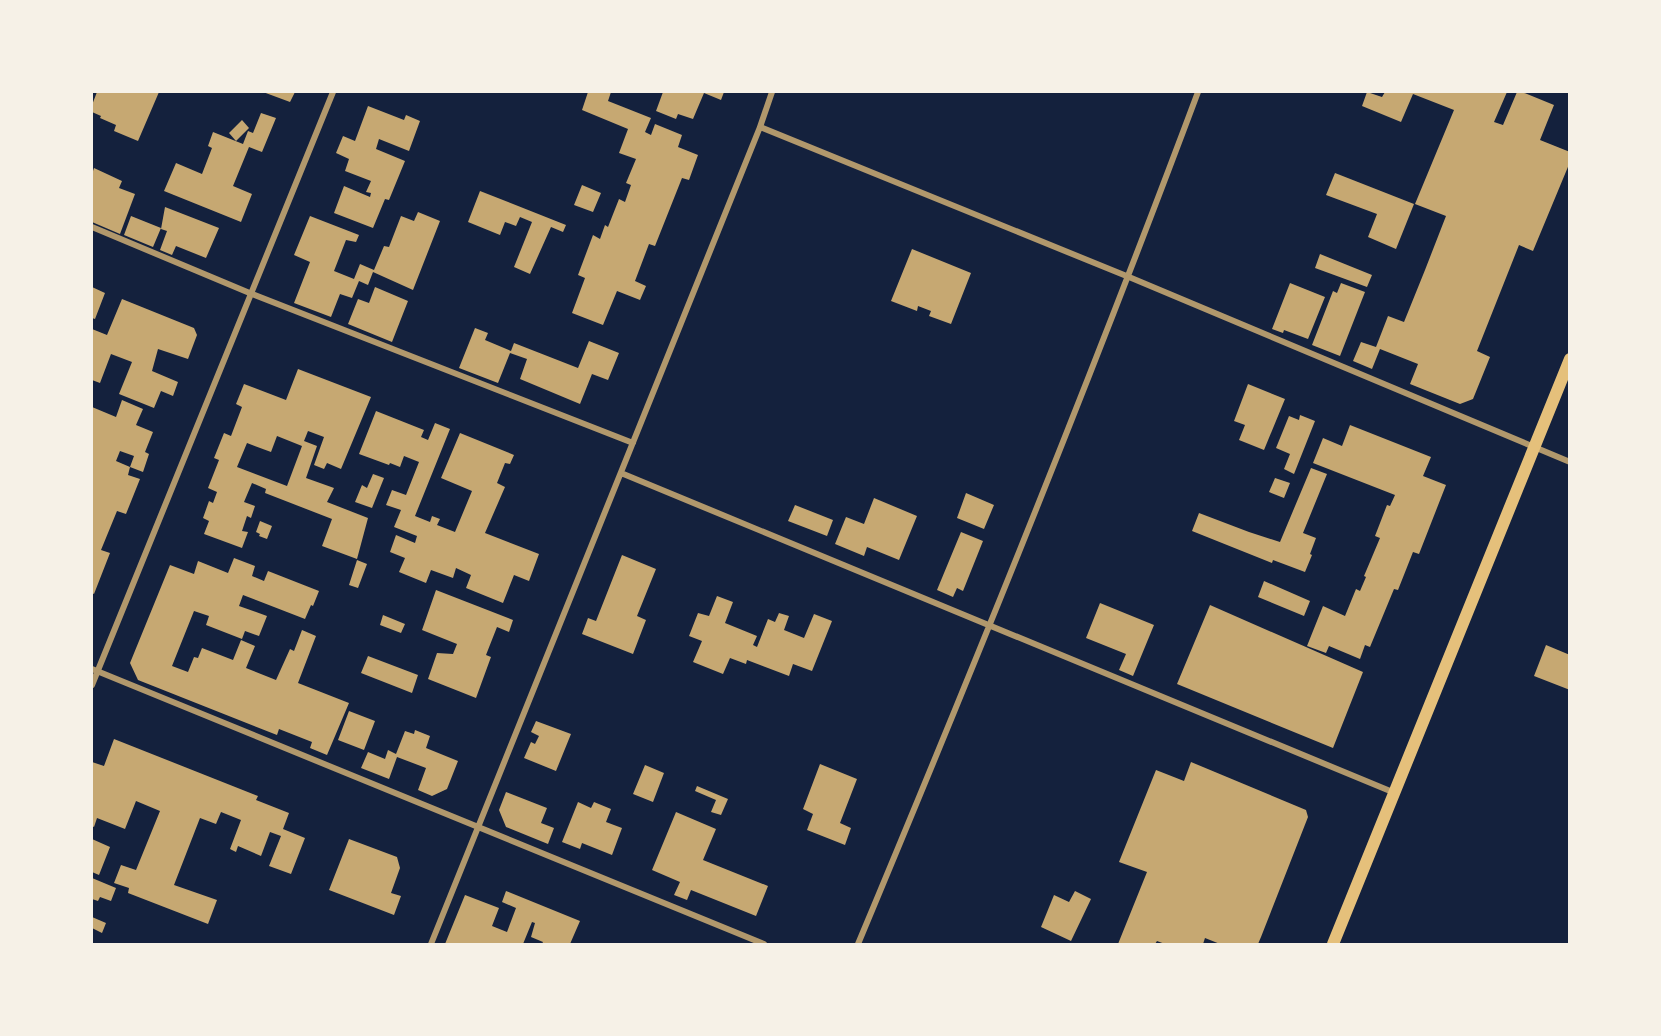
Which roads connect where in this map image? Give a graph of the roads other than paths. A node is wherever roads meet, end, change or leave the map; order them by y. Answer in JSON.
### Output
{"nodes":[{"id":1,"x":333,"y":92,"type":"edge"},
{"id":2,"x":772,"y":92,"type":"edge"},
{"id":3,"x":1198,"y":92,"type":"edge"},
{"id":4,"x":760,"y":127,"type":"junction"},
{"id":5,"x":92,"y":228,"type":"edge"},
{"id":6,"x":1129,"y":277,"type":"junction"},
{"id":7,"x":252,"y":294,"type":"junction"},
{"id":8,"x":1569,"y":359,"type":"edge"},
{"id":9,"x":633,"y":443,"type":"junction"},
{"id":10,"x":1534,"y":448,"type":"junction"},
{"id":11,"x":1569,"y":462,"type":"edge"},
{"id":12,"x":621,"y":473,"type":"junction"},
{"id":13,"x":991,"y":626,"type":"junction"},
{"id":14,"x":94,"y":670,"type":"edge"},
{"id":15,"x":92,"y":685,"type":"edge"},
{"id":16,"x":1395,"y":793,"type":"junction"},
{"id":17,"x":477,"y":827,"type":"junction"},
{"id":18,"x":431,"y":945,"type":"edge"},
{"id":19,"x":764,"y":945,"type":"edge"},
{"id":20,"x":858,"y":945,"type":"edge"},
{"id":21,"x":1333,"y":945,"type":"edge"}],
"edges":[{"from":1,"to":7,"type":"street"},
{"from":2,"to":4,"type":"street"},
{"from":3,"to":6,"type":"street"},
{"from":4,"to":6,"type":"street"},
{"from":4,"to":9,"type":"street"},
{"from":5,"to":7,"type":"street"},
{"from":6,"to":10,"type":"street"},
{"from":6,"to":13,"type":"street"},
{"from":7,"to":9,"type":"street"},
{"from":7,"to":14,"type":"street"},
{"from":8,"to":10,"type":"main road"},
{"from":9,"to":12,"type":"street"},
{"from":10,"to":11,"type":"street"},
{"from":10,"to":16,"type":"main road"},
{"from":12,"to":13,"type":"street"},
{"from":12,"to":17,"type":"street"},
{"from":13,"to":16,"type":"street"},
{"from":13,"to":20,"type":"street"},
{"from":14,"to":15,"type":"street"},
{"from":14,"to":17,"type":"street"},
{"from":16,"to":21,"type":"main road"},
{"from":17,"to":18,"type":"street"},
{"from":17,"to":19,"type":"street"}]}
